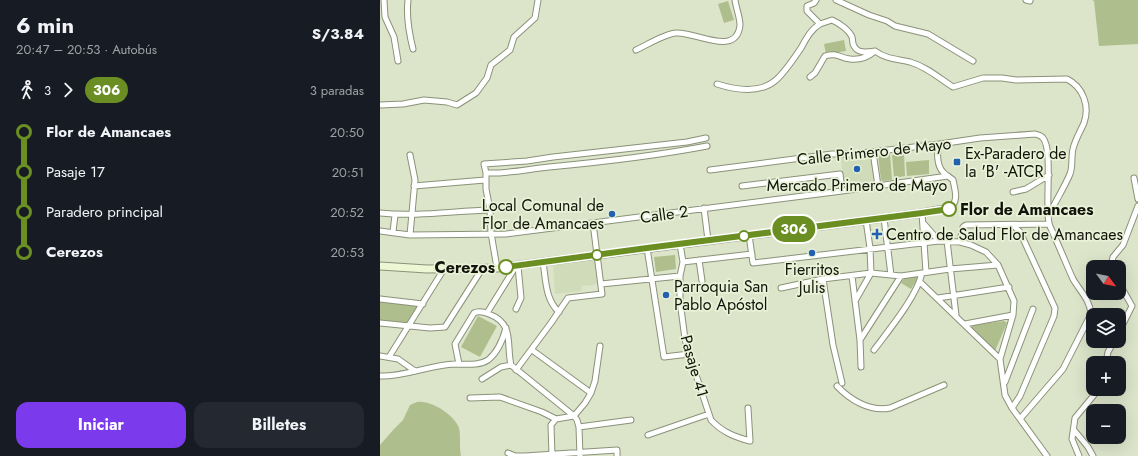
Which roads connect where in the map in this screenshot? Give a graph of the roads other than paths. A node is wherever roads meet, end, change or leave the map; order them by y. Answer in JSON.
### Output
{"nodes":[{"id":1,"x":384,"y":0,"type":"edge"},
{"id":2,"x":408,"y":0,"type":"edge"},
{"id":3,"x":538,"y":0,"type":"edge"},
{"id":4,"x":735,"y":0,"type":"edge"},
{"id":5,"x":816,"y":0,"type":"edge"},
{"id":6,"x":836,"y":0,"type":"edge"},
{"id":7,"x":820,"y":24,"type":"junction"},
{"id":8,"x":413,"y":49,"type":"dead end"},
{"id":9,"x":636,"y":50,"type":"dead end"},
{"id":10,"x":875,"y":51,"type":"junction"},
{"id":11,"x":398,"y":61,"type":"dead end"},
{"id":12,"x":973,"y":61,"type":"dead end"},
{"id":13,"x":810,"y":78,"type":"dead end"},
{"id":14,"x":717,"y":84,"type":"dead end"},
{"id":15,"x":380,"y":105,"type":"edge"},
{"id":16,"x":706,"y":138,"type":"dead end"},
{"id":17,"x":940,"y":144,"type":"junction"},
{"id":18,"x":707,"y":146,"type":"dead end"},
{"id":19,"x":873,"y":152,"type":"junction"},
{"id":20,"x":410,"y":155,"type":"dead end"},
{"id":21,"x":710,"y":170,"type":"dead end"},
{"id":22,"x":486,"y":173,"type":"junction"},
{"id":23,"x":948,"y":176,"type":"junction"},
{"id":24,"x":1049,"y":176,"type":"junction"},
{"id":25,"x":1134,"y":178,"type":"dead end"},
{"id":26,"x":485,"y":180,"type":"junction"},
{"id":27,"x":414,"y":186,"type":"junction"},
{"id":28,"x":742,"y":186,"type":"dead end"},
{"id":29,"x":878,"y":186,"type":"junction"},
{"id":30,"x":842,"y":191,"type":"junction"},
{"id":31,"x":1013,"y":192,"type":"dead end"},
{"id":32,"x":1138,"y":199,"type":"edge"},
{"id":33,"x":1138,"y":206,"type":"edge"},
{"id":34,"x":704,"y":208,"type":"junction"},
{"id":35,"x":950,"y":208,"type":"joint"},
{"id":36,"x":490,"y":210,"type":"junction"},
{"id":37,"x":380,"y":213,"type":"edge"},
{"id":38,"x":922,"y":213,"type":"junction"},
{"id":39,"x":395,"y":215,"type":"junction"},
{"id":40,"x":411,"y":215,"type":"junction"},
{"id":41,"x":1048,"y":216,"type":"junction"},
{"id":42,"x":884,"y":218,"type":"junction"},
{"id":43,"x":866,"y":220,"type":"junction"},
{"id":44,"x":594,"y":223,"type":"junction"},
{"id":45,"x":924,"y":223,"type":"junction"},
{"id":46,"x":1049,"y":224,"type":"junction"},
{"id":47,"x":1013,"y":225,"type":"junction"},
{"id":48,"x":380,"y":231,"type":"edge"},
{"id":49,"x":393,"y":232,"type":"junction"},
{"id":50,"x":410,"y":234,"type":"junction"},
{"id":51,"x":491,"y":234,"type":"junction"},
{"id":52,"x":749,"y":235,"type":"junction"},
{"id":53,"x":708,"y":240,"type":"junction"},
{"id":54,"x":939,"y":241,"type":"junction"},
{"id":55,"x":946,"y":241,"type":"junction"},
{"id":56,"x":960,"y":242,"type":"junction"},
{"id":57,"x":925,"y":243,"type":"junction"},
{"id":58,"x":680,"y":244,"type":"junction"},
{"id":59,"x":888,"y":246,"type":"junction"},
{"id":60,"x":647,"y":248,"type":"junction"},
{"id":61,"x":870,"y":248,"type":"junction"},
{"id":62,"x":752,"y":254,"type":"junction"},
{"id":63,"x":598,"y":255,"type":"junction"},
{"id":64,"x":699,"y":260,"type":"junction"},
{"id":65,"x":1112,"y":260,"type":"edge"},
{"id":66,"x":543,"y":262,"type":"junction"},
{"id":67,"x":683,"y":262,"type":"junction"},
{"id":68,"x":998,"y":265,"type":"junction"},
{"id":69,"x":380,"y":266,"type":"edge"},
{"id":70,"x":517,"y":266,"type":"junction"},
{"id":71,"x":497,"y":268,"type":"junction"},
{"id":72,"x":444,"y":269,"type":"junction"},
{"id":73,"x":482,"y":269,"type":"junction"},
{"id":74,"x":950,"y":269,"type":"junction"},
{"id":75,"x":924,"y":273,"type":"junction"},
{"id":76,"x":871,"y":274,"type":"junction"},
{"id":77,"x":680,"y":276,"type":"junction"},
{"id":78,"x":852,"y":276,"type":"junction"},
{"id":79,"x":891,"y":276,"type":"junction"},
{"id":80,"x":901,"y":276,"type":"junction"},
{"id":81,"x":652,"y":279,"type":"junction"},
{"id":82,"x":823,"y":279,"type":"junction"},
{"id":83,"x":702,"y":281,"type":"dead end"},
{"id":84,"x":920,"y":282,"type":"junction"},
{"id":85,"x":601,"y":284,"type":"junction"},
{"id":86,"x":1009,"y":287,"type":"junction"},
{"id":87,"x":781,"y":288,"type":"dead end"},
{"id":88,"x":1126,"y":295,"type":"edge"},
{"id":89,"x":953,"y":296,"type":"junction"},
{"id":90,"x":938,"y":298,"type":"junction"},
{"id":91,"x":380,"y":299,"type":"edge"},
{"id":92,"x":855,"y":301,"type":"junction"},
{"id":93,"x":423,"y":304,"type":"junction"},
{"id":94,"x":516,"y":308,"type":"dead end"},
{"id":95,"x":1033,"y":309,"type":"dead end"},
{"id":96,"x":559,"y":312,"type":"junction"},
{"id":97,"x":487,"y":313,"type":"junction"},
{"id":98,"x":956,"y":315,"type":"junction"},
{"id":99,"x":1013,"y":315,"type":"junction"},
{"id":100,"x":1126,"y":318,"type":"edge"},
{"id":101,"x":380,"y":323,"type":"edge"},
{"id":102,"x":965,"y":324,"type":"junction"},
{"id":103,"x":409,"y":326,"type":"junction"},
{"id":104,"x":506,"y":328,"type":"junction"},
{"id":105,"x":860,"y":340,"type":"junction"},
{"id":106,"x":600,"y":346,"type":"dead end"},
{"id":107,"x":532,"y":350,"type":"junction"},
{"id":108,"x":874,"y":350,"type":"dead end"},
{"id":109,"x":689,"y":354,"type":"junction"},
{"id":110,"x":380,"y":356,"type":"edge"},
{"id":111,"x":389,"y":357,"type":"junction"},
{"id":112,"x":1000,"y":359,"type":"junction"},
{"id":113,"x":458,"y":364,"type":"junction"},
{"id":114,"x":511,"y":365,"type":"junction"},
{"id":115,"x":861,"y":367,"type":"dead end"},
{"id":116,"x":516,"y":370,"type":"junction"},
{"id":117,"x":415,"y":371,"type":"junction"},
{"id":118,"x":380,"y":376,"type":"edge"},
{"id":119,"x":482,"y":379,"type":"dead end"},
{"id":120,"x":1004,"y":382,"type":"junction"},
{"id":121,"x":944,"y":385,"type":"dead end"},
{"id":122,"x":591,"y":393,"type":"junction"},
{"id":123,"x":1093,"y":396,"type":"edge"},
{"id":124,"x":470,"y":398,"type":"dead end"},
{"id":125,"x":748,"y":408,"type":"dead end"},
{"id":126,"x":1012,"y":408,"type":"junction"},
{"id":127,"x":709,"y":414,"type":"junction"},
{"id":128,"x":574,"y":416,"type":"junction"},
{"id":129,"x":1020,"y":418,"type":"junction"},
{"id":130,"x":556,"y":419,"type":"junction"},
{"id":131,"x":631,"y":420,"type":"dead end"},
{"id":132,"x":579,"y":427,"type":"junction"},
{"id":133,"x":1074,"y":430,"type":"junction"},
{"id":134,"x":648,"y":435,"type":"dead end"},
{"id":135,"x":508,"y":453,"type":"dead end"},
{"id":136,"x":580,"y":454,"type":"edge"},
{"id":137,"x":552,"y":455,"type":"edge"},
{"id":138,"x":617,"y":456,"type":"edge"},
{"id":139,"x":1047,"y":456,"type":"edge"},
{"id":140,"x":1079,"y":456,"type":"edge"},
{"id":141,"x":1093,"y":456,"type":"edge"}],
"edges":[{"from":1,"to":11,"type":"street"},
{"from":2,"to":8,"type":"street"},
{"from":3,"to":15,"type":"street"},
{"from":4,"to":9,"type":"street"},
{"from":5,"to":7,"type":"street"},
{"from":6,"to":12,"type":"street"},
{"from":7,"to":10,"type":"street"},
{"from":7,"to":14,"type":"street"},
{"from":10,"to":13,"type":"street"},
{"from":10,"to":41,"type":"street"},
{"from":16,"to":22,"type":"street"},
{"from":17,"to":19,"type":"street","name":"Calle Primero de Mayo"},
{"from":17,"to":23,"type":"street"},
{"from":17,"to":24,"type":"street","name":"Calle Primero de Mayo"},
{"from":18,"to":22,"type":"street"},
{"from":19,"to":21,"type":"street","name":"Calle Primero de Mayo"},
{"from":19,"to":29,"type":"street"},
{"from":20,"to":27,"type":"street"},
{"from":22,"to":26,"type":"street"},
{"from":23,"to":29,"type":"street","name":"Calle 2"},
{"from":23,"to":35,"type":"street"},
{"from":24,"to":31,"type":"street"},
{"from":24,"to":41,"type":"street"},
{"from":25,"to":32,"type":"street"},
{"from":26,"to":27,"type":"street"},
{"from":26,"to":36,"type":"street"},
{"from":27,"to":40,"type":"street"},
{"from":28,"to":30,"type":"street"},
{"from":29,"to":30,"type":"street","name":"Calle 2"},
{"from":30,"to":34,"type":"street","name":"Calle 2"},
{"from":33,"to":65,"type":"street"},
{"from":34,"to":44,"type":"street","name":"Calle 2"},
{"from":34,"to":53,"type":"street"},
{"from":35,"to":38,"type":"street"},
{"from":36,"to":40,"type":"street"},
{"from":36,"to":51,"type":"street"},
{"from":37,"to":39,"type":"street"},
{"from":38,"to":42,"type":"street"},
{"from":38,"to":45,"type":"street"},
{"from":39,"to":40,"type":"street"},
{"from":39,"to":49,"type":"street"},
{"from":40,"to":50,"type":"street"},
{"from":41,"to":46,"type":"street"},
{"from":42,"to":43,"type":"street"},
{"from":42,"to":59,"type":"street"},
{"from":43,"to":52,"type":"street"},
{"from":43,"to":61,"type":"street"},
{"from":44,"to":51,"type":"street","name":"Calle 2"},
{"from":44,"to":63,"type":"street"},
{"from":45,"to":54,"type":"street"},
{"from":45,"to":57,"type":"street"},
{"from":46,"to":47,"type":"street"},
{"from":46,"to":129,"type":"street"},
{"from":47,"to":56,"type":"street"},
{"from":47,"to":126,"type":"street"},
{"from":48,"to":49,"type":"street","name":"Calle 2"},
{"from":49,"to":50,"type":"street","name":"Calle 2"},
{"from":50,"to":51,"type":"street","name":"Calle 2"},
{"from":51,"to":71,"type":"street"},
{"from":52,"to":53,"type":"street"},
{"from":52,"to":62,"type":"street"},
{"from":53,"to":58,"type":"street"},
{"from":54,"to":55,"type":"street"},
{"from":54,"to":57,"type":"street"},
{"from":55,"to":56,"type":"street"},
{"from":55,"to":74,"type":"street"},
{"from":56,"to":68,"type":"street"},
{"from":57,"to":59,"type":"street"},
{"from":57,"to":75,"type":"street"},
{"from":58,"to":60,"type":"street"},
{"from":58,"to":67,"type":"street","name":"Pasaje 41"},
{"from":59,"to":61,"type":"street"},
{"from":59,"to":79,"type":"street"},
{"from":60,"to":63,"type":"street"},
{"from":60,"to":81,"type":"street"},
{"from":61,"to":62,"type":"street"},
{"from":61,"to":76,"type":"street"},
{"from":62,"to":64,"type":"street"},
{"from":63,"to":66,"type":"street"},
{"from":63,"to":85,"type":"street"},
{"from":64,"to":67,"type":"street"},
{"from":64,"to":83,"type":"street"},
{"from":66,"to":70,"type":"street"},
{"from":66,"to":96,"type":"street"},
{"from":67,"to":77,"type":"street","name":"Pasaje 41"},
{"from":68,"to":74,"type":"street"},
{"from":68,"to":86,"type":"street"},
{"from":69,"to":72,"type":"street"},
{"from":70,"to":71,"type":"street"},
{"from":70,"to":94,"type":"street"},
{"from":70,"to":97,"type":"street"},
{"from":71,"to":73,"type":"street"},
{"from":72,"to":73,"type":"street"},
{"from":72,"to":93,"type":"street"},
{"from":73,"to":103,"type":"street"},
{"from":74,"to":75,"type":"street"},
{"from":74,"to":89,"type":"street"},
{"from":75,"to":80,"type":"street"},
{"from":75,"to":84,"type":"street"},
{"from":76,"to":78,"type":"street"},
{"from":76,"to":79,"type":"street"},
{"from":76,"to":92,"type":"street"},
{"from":77,"to":81,"type":"street"},
{"from":77,"to":109,"type":"street","name":"Pasaje 41"},
{"from":78,"to":82,"type":"street"},
{"from":78,"to":92,"type":"street"},
{"from":79,"to":80,"type":"street"},
{"from":80,"to":105,"type":"street"},
{"from":81,"to":85,"type":"street"},
{"from":81,"to":109,"type":"street"},
{"from":82,"to":87,"type":"street"},
{"from":82,"to":121,"type":"street"},
{"from":84,"to":90,"type":"street"},
{"from":84,"to":108,"type":"street"},
{"from":85,"to":96,"type":"street"},
{"from":86,"to":89,"type":"street"},
{"from":86,"to":99,"type":"street"},
{"from":88,"to":100,"type":"street"},
{"from":89,"to":90,"type":"street"},
{"from":89,"to":98,"type":"street"},
{"from":90,"to":98,"type":"street"},
{"from":91,"to":93,"type":"street"},
{"from":92,"to":105,"type":"street"},
{"from":93,"to":103,"type":"street"},
{"from":95,"to":120,"type":"street"},
{"from":96,"to":107,"type":"street"},
{"from":97,"to":104,"type":"street"},
{"from":97,"to":113,"type":"street"},
{"from":98,"to":102,"type":"street"},
{"from":99,"to":102,"type":"street"},
{"from":99,"to":112,"type":"street"},
{"from":101,"to":103,"type":"street"},
{"from":102,"to":112,"type":"street"},
{"from":103,"to":111,"type":"street"},
{"from":104,"to":113,"type":"street"},
{"from":104,"to":114,"type":"street"},
{"from":105,"to":115,"type":"street"},
{"from":106,"to":122,"type":"street"},
{"from":107,"to":116,"type":"street"},
{"from":107,"to":122,"type":"street"},
{"from":109,"to":127,"type":"street","name":"Pasaje 41"},
{"from":110,"to":111,"type":"street"},
{"from":111,"to":117,"type":"street"},
{"from":112,"to":120,"type":"street"},
{"from":113,"to":117,"type":"street"},
{"from":114,"to":116,"type":"street"},
{"from":114,"to":119,"type":"street"},
{"from":116,"to":128,"type":"street"},
{"from":117,"to":118,"type":"street"},
{"from":120,"to":126,"type":"street"},
{"from":122,"to":128,"type":"street"},
{"from":123,"to":133,"type":"street"},
{"from":124,"to":130,"type":"street"},
{"from":125,"to":127,"type":"street","name":"Pasaje 41"},
{"from":126,"to":129,"type":"street"},
{"from":127,"to":134,"type":"street"},
{"from":128,"to":130,"type":"street"},
{"from":128,"to":132,"type":"street"},
{"from":129,"to":139,"type":"street"},
{"from":130,"to":137,"type":"street"},
{"from":131,"to":132,"type":"street"},
{"from":132,"to":136,"type":"street"},
{"from":133,"to":140,"type":"street"},
{"from":133,"to":141,"type":"street"},
{"from":135,"to":137,"type":"street"},
{"from":136,"to":137,"type":"street"},
{"from":136,"to":138,"type":"street"}]}
